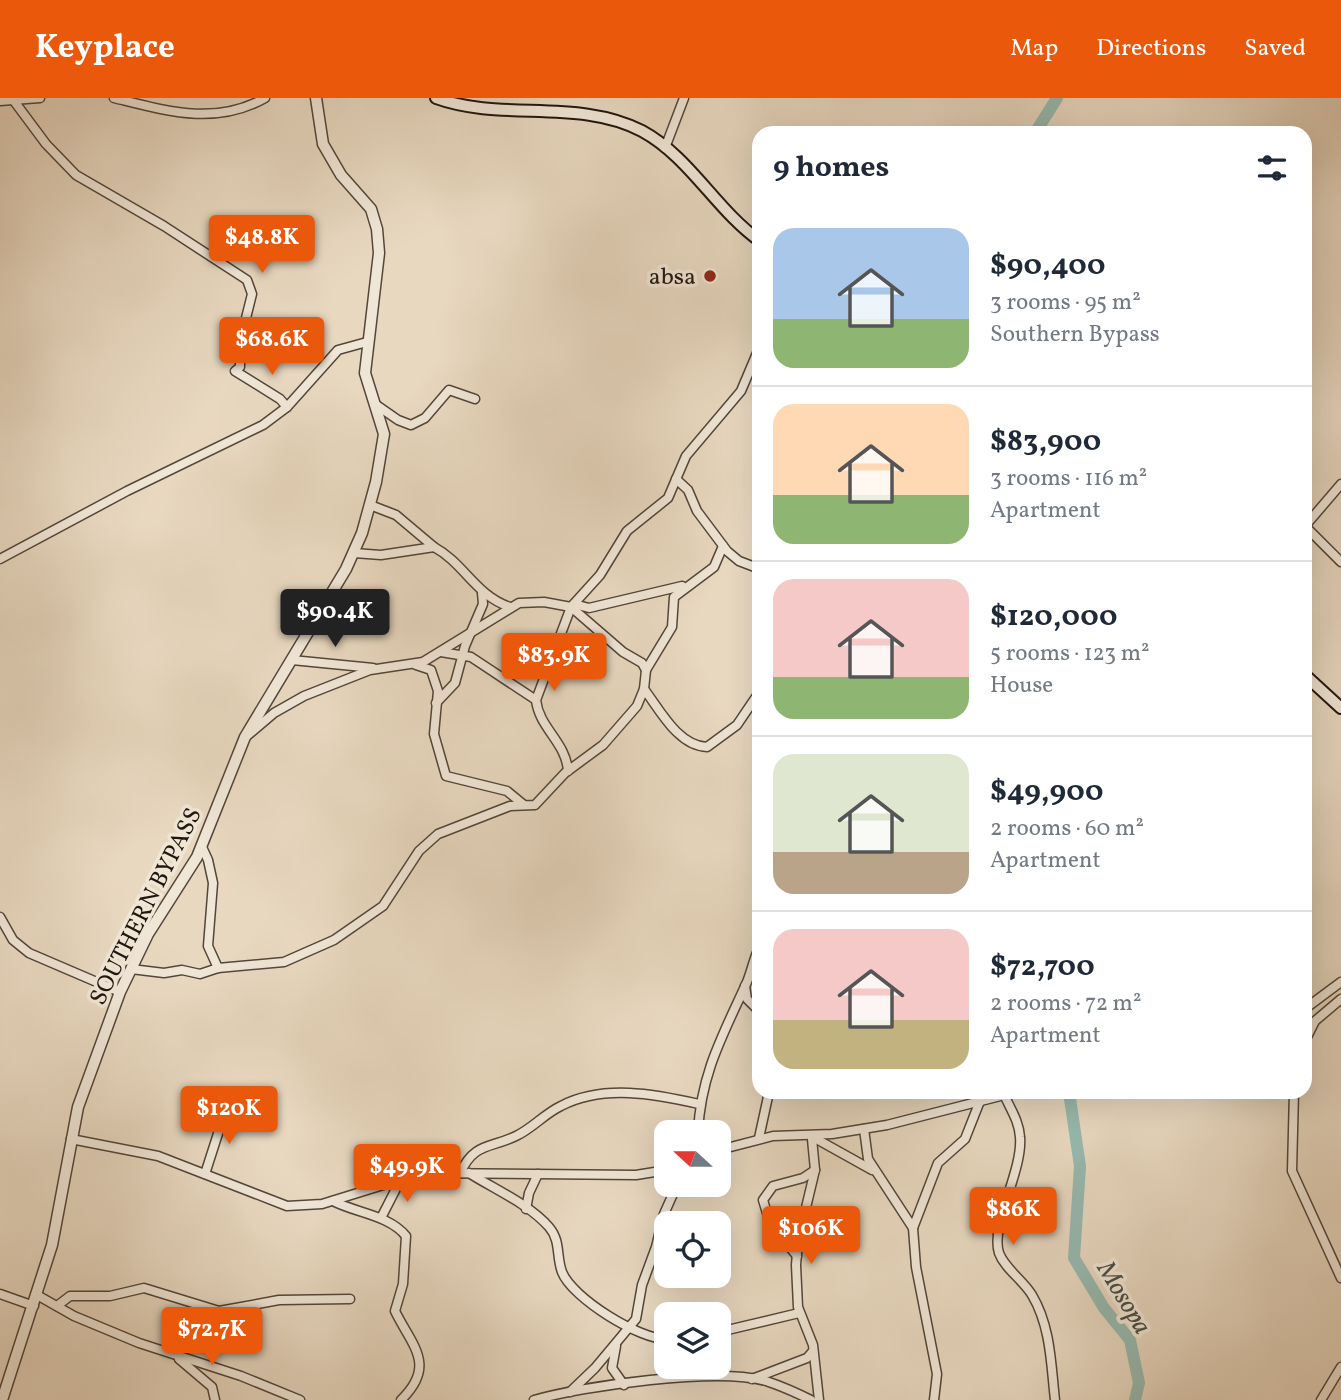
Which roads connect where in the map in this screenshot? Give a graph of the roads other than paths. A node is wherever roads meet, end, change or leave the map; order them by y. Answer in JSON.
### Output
{"nodes":[{"id":1,"x":40,"y":98,"type":"edge"},
{"id":2,"x":114,"y":98,"type":"edge"},
{"id":3,"x":265,"y":98,"type":"edge"},
{"id":4,"x":316,"y":98,"type":"edge"},
{"id":5,"x":436,"y":98,"type":"edge"},
{"id":6,"x":684,"y":98,"type":"edge"},
{"id":7,"x":0,"y":101,"type":"edge"},
{"id":8,"x":14,"y":101,"type":"junction"},
{"id":9,"x":665,"y":148,"type":"junction"},
{"id":10,"x":752,"y":235,"type":"edge"},
{"id":11,"x":367,"y":342,"type":"junction"},
{"id":12,"x":752,"y":365,"type":"edge"},
{"id":13,"x":475,"y":399,"type":"dead end"},
{"id":14,"x":375,"y":404,"type":"junction"},
{"id":15,"x":287,"y":407,"type":"junction"},
{"id":16,"x":676,"y":479,"type":"junction"},
{"id":17,"x":1341,"y":484,"type":"edge"},
{"id":18,"x":370,"y":505,"type":"junction"},
{"id":19,"x":1312,"y":519,"type":"edge"},
{"id":20,"x":1312,"y":532,"type":"edge"},
{"id":21,"x":723,"y":546,"type":"junction"},
{"id":22,"x":434,"y":547,"type":"junction"},
{"id":23,"x":354,"y":552,"type":"junction"},
{"id":24,"x":0,"y":559,"type":"edge"},
{"id":25,"x":1341,"y":562,"type":"edge"},
{"id":26,"x":752,"y":566,"type":"edge"},
{"id":27,"x":687,"y":584,"type":"junction"},
{"id":28,"x":482,"y":593,"type":"junction"},
{"id":29,"x":573,"y":606,"type":"junction"},
{"id":30,"x":510,"y":607,"type":"junction"},
{"id":31,"x":469,"y":636,"type":"junction"},
{"id":32,"x":441,"y":652,"type":"junction"},
{"id":33,"x":462,"y":654,"type":"junction"},
{"id":34,"x":292,"y":660,"type":"junction"},
{"id":35,"x":416,"y":665,"type":"junction"},
{"id":36,"x":376,"y":668,"type":"junction"},
{"id":37,"x":646,"y":670,"type":"junction"},
{"id":38,"x":1312,"y":681,"type":"edge"},
{"id":39,"x":644,"y":689,"type":"junction"},
{"id":40,"x":536,"y":701,"type":"junction"},
{"id":41,"x":436,"y":703,"type":"junction"},
{"id":42,"x":752,"y":703,"type":"edge"},
{"id":43,"x":1341,"y":708,"type":"edge"},
{"id":44,"x":245,"y":737,"type":"junction"},
{"id":45,"x":568,"y":771,"type":"junction"},
{"id":46,"x":524,"y":805,"type":"junction"},
{"id":47,"x":202,"y":847,"type":"junction"},
{"id":48,"x":0,"y":917,"type":"edge"},
{"id":49,"x":218,"y":968,"type":"junction"},
{"id":50,"x":752,"y":968,"type":"edge"},
{"id":51,"x":131,"y":969,"type":"junction"},
{"id":52,"x":1341,"y":982,"type":"edge"},
{"id":53,"x":746,"y":984,"type":"junction"},
{"id":54,"x":120,"y":992,"type":"junction"},
{"id":55,"x":1341,"y":999,"type":"edge"},
{"id":56,"x":752,"y":1004,"type":"edge"},
{"id":57,"x":1312,"y":1004,"type":"edge"},
{"id":58,"x":1312,"y":1027,"type":"edge"},
{"id":59,"x":767,"y":1099,"type":"edge"},
{"id":60,"x":987,"y":1099,"type":"edge"},
{"id":61,"x":1006,"y":1099,"type":"edge"},
{"id":62,"x":1294,"y":1099,"type":"edge"},
{"id":63,"x":980,"y":1101,"type":"junction"},
{"id":64,"x":699,"y":1104,"type":"junction"},
{"id":65,"x":248,"y":1112,"type":"dead end"},
{"id":66,"x":698,"y":1120,"type":"edge"},
{"id":67,"x":864,"y":1129,"type":"junction"},
{"id":68,"x":811,"y":1136,"type":"junction"},
{"id":69,"x":759,"y":1138,"type":"junction"},
{"id":70,"x":71,"y":1139,"type":"junction"},
{"id":71,"x":732,"y":1146,"type":"edge"},
{"id":72,"x":815,"y":1170,"type":"junction"},
{"id":73,"x":654,"y":1172,"type":"edge"},
{"id":74,"x":875,"y":1172,"type":"junction"},
{"id":75,"x":464,"y":1173,"type":"junction"},
{"id":76,"x":205,"y":1174,"type":"junction"},
{"id":77,"x":538,"y":1174,"type":"junction"},
{"id":78,"x":402,"y":1177,"type":"junction"},
{"id":79,"x":672,"y":1197,"type":"edge"},
{"id":80,"x":333,"y":1201,"type":"junction"},
{"id":81,"x":526,"y":1209,"type":"junction"},
{"id":82,"x":381,"y":1218,"type":"junction"},
{"id":83,"x":913,"y":1228,"type":"junction"},
{"id":84,"x":797,"y":1256,"type":"junction"},
{"id":85,"x":1339,"y":1266,"type":"edge"},
{"id":86,"x":1341,"y":1278,"type":"edge"},
{"id":87,"x":0,"y":1294,"type":"edge"},
{"id":88,"x":350,"y":1299,"type":"dead end"},
{"id":89,"x":35,"y":1300,"type":"junction"},
{"id":90,"x":57,"y":1306,"type":"junction"},
{"id":91,"x":799,"y":1313,"type":"junction"},
{"id":92,"x":630,"y":1328,"type":"junction"},
{"id":93,"x":731,"y":1329,"type":"edge"},
{"id":94,"x":654,"y":1338,"type":"edge"},
{"id":95,"x":616,"y":1343,"type":"junction"},
{"id":96,"x":813,"y":1351,"type":"junction"},
{"id":97,"x":174,"y":1355,"type":"junction"},
{"id":98,"x":1341,"y":1367,"type":"edge"},
{"id":99,"x":752,"y":1379,"type":"junction"},
{"id":100,"x":624,"y":1385,"type":"junction"},
{"id":101,"x":570,"y":1392,"type":"junction"},
{"id":102,"x":2,"y":1400,"type":"edge"},
{"id":103,"x":215,"y":1400,"type":"edge"},
{"id":104,"x":300,"y":1400,"type":"edge"},
{"id":105,"x":401,"y":1400,"type":"edge"},
{"id":106,"x":534,"y":1400,"type":"edge"},
{"id":107,"x":811,"y":1400,"type":"edge"},
{"id":108,"x":818,"y":1400,"type":"edge"},
{"id":109,"x":934,"y":1400,"type":"edge"},
{"id":110,"x":1055,"y":1400,"type":"edge"},
{"id":111,"x":1321,"y":1400,"type":"edge"}],
"edges":[{"from":1,"to":8,"type":"street"},
{"from":2,"to":3,"type":"street"},
{"from":4,"to":11,"type":"street","name":"SOUTHERN BYPASS"},
{"from":5,"to":9,"type":"main road"},
{"from":6,"to":9,"type":"street"},
{"from":7,"to":8,"type":"street"},
{"from":8,"to":15,"type":"street"},
{"from":9,"to":10,"type":"main road"},
{"from":11,"to":14,"type":"street","name":"SOUTHERN BYPASS"},
{"from":11,"to":15,"type":"street"},
{"from":12,"to":16,"type":"street"},
{"from":13,"to":14,"type":"street"},
{"from":14,"to":18,"type":"street","name":"SOUTHERN BYPASS"},
{"from":15,"to":24,"type":"street"},
{"from":16,"to":21,"type":"street"},
{"from":16,"to":29,"type":"street"},
{"from":17,"to":19,"type":"street"},
{"from":18,"to":22,"type":"street"},
{"from":18,"to":23,"type":"street","name":"SOUTHERN BYPASS"},
{"from":20,"to":25,"type":"street"},
{"from":21,"to":26,"type":"street"},
{"from":21,"to":27,"type":"street"},
{"from":22,"to":23,"type":"street"},
{"from":22,"to":28,"type":"street"},
{"from":23,"to":34,"type":"street","name":"SOUTHERN BYPASS"},
{"from":27,"to":29,"type":"street"},
{"from":27,"to":37,"type":"street"},
{"from":28,"to":30,"type":"street"},
{"from":28,"to":31,"type":"street"},
{"from":29,"to":30,"type":"street"},
{"from":29,"to":37,"type":"street"},
{"from":29,"to":40,"type":"street"},
{"from":30,"to":31,"type":"street"},
{"from":31,"to":32,"type":"street"},
{"from":31,"to":33,"type":"street"},
{"from":32,"to":33,"type":"street"},
{"from":32,"to":35,"type":"street"},
{"from":33,"to":40,"type":"street"},
{"from":33,"to":41,"type":"street"},
{"from":34,"to":36,"type":"street"},
{"from":34,"to":44,"type":"street","name":"SOUTHERN BYPASS"},
{"from":35,"to":36,"type":"street"},
{"from":35,"to":41,"type":"street"},
{"from":36,"to":44,"type":"street"},
{"from":37,"to":39,"type":"street"},
{"from":38,"to":43,"type":"main road"},
{"from":39,"to":42,"type":"street"},
{"from":39,"to":45,"type":"street"},
{"from":40,"to":45,"type":"street"},
{"from":41,"to":46,"type":"street"},
{"from":44,"to":47,"type":"street","name":"SOUTHERN BYPASS"},
{"from":45,"to":46,"type":"street"},
{"from":46,"to":49,"type":"street"},
{"from":47,"to":49,"type":"street"},
{"from":47,"to":51,"type":"street","name":"SOUTHERN BYPASS"},
{"from":48,"to":54,"type":"street"},
{"from":49,"to":51,"type":"street"},
{"from":50,"to":53,"type":"street"},
{"from":51,"to":54,"type":"street","name":"SOUTHERN BYPASS"},
{"from":52,"to":57,"type":"street"},
{"from":53,"to":56,"type":"street"},
{"from":53,"to":64,"type":"street"},
{"from":54,"to":70,"type":"street","name":"SOUTHERN BYPASS"},
{"from":55,"to":58,"type":"street"},
{"from":59,"to":69,"type":"street"},
{"from":60,"to":63,"type":"street"},
{"from":61,"to":110,"type":"street"},
{"from":62,"to":85,"type":"street"},
{"from":63,"to":67,"type":"street"},
{"from":63,"to":83,"type":"street"},
{"from":64,"to":66,"type":"street"},
{"from":64,"to":75,"type":"street"},
{"from":65,"to":76,"type":"street"},
{"from":67,"to":68,"type":"street"},
{"from":67,"to":74,"type":"street"},
{"from":68,"to":69,"type":"street"},
{"from":68,"to":72,"type":"street"},
{"from":68,"to":74,"type":"street"},
{"from":69,"to":71,"type":"street"},
{"from":70,"to":76,"type":"street"},
{"from":70,"to":89,"type":"street","name":"SOUTHERN BYPASS"},
{"from":72,"to":84,"type":"street"},
{"from":72,"to":84,"type":"street"},
{"from":73,"to":77,"type":"street"},
{"from":74,"to":83,"type":"street"},
{"from":75,"to":77,"type":"street"},
{"from":75,"to":78,"type":"street"},
{"from":75,"to":81,"type":"street"},
{"from":76,"to":80,"type":"street"},
{"from":77,"to":81,"type":"street"},
{"from":78,"to":80,"type":"street"},
{"from":78,"to":82,"type":"street"},
{"from":79,"to":92,"type":"street"},
{"from":80,"to":82,"type":"street"},
{"from":81,"to":92,"type":"street"},
{"from":82,"to":105,"type":"street"},
{"from":83,"to":109,"type":"street"},
{"from":84,"to":91,"type":"street"},
{"from":85,"to":86,"type":"street"},
{"from":87,"to":89,"type":"street"},
{"from":88,"to":90,"type":"street"},
{"from":89,"to":90,"type":"street"},
{"from":89,"to":102,"type":"street","name":"SOUTHERN BYPASS"},
{"from":90,"to":97,"type":"street"},
{"from":91,"to":93,"type":"street"},
{"from":91,"to":96,"type":"street"},
{"from":92,"to":94,"type":"street"},
{"from":92,"to":95,"type":"street"},
{"from":95,"to":100,"type":"street"},
{"from":95,"to":101,"type":"street"},
{"from":96,"to":99,"type":"street"},
{"from":96,"to":108,"type":"street"},
{"from":97,"to":103,"type":"street"},
{"from":97,"to":104,"type":"street"},
{"from":98,"to":111,"type":"street"},
{"from":99,"to":100,"type":"street"},
{"from":99,"to":107,"type":"street"},
{"from":100,"to":101,"type":"street"},
{"from":101,"to":106,"type":"street"}]}
